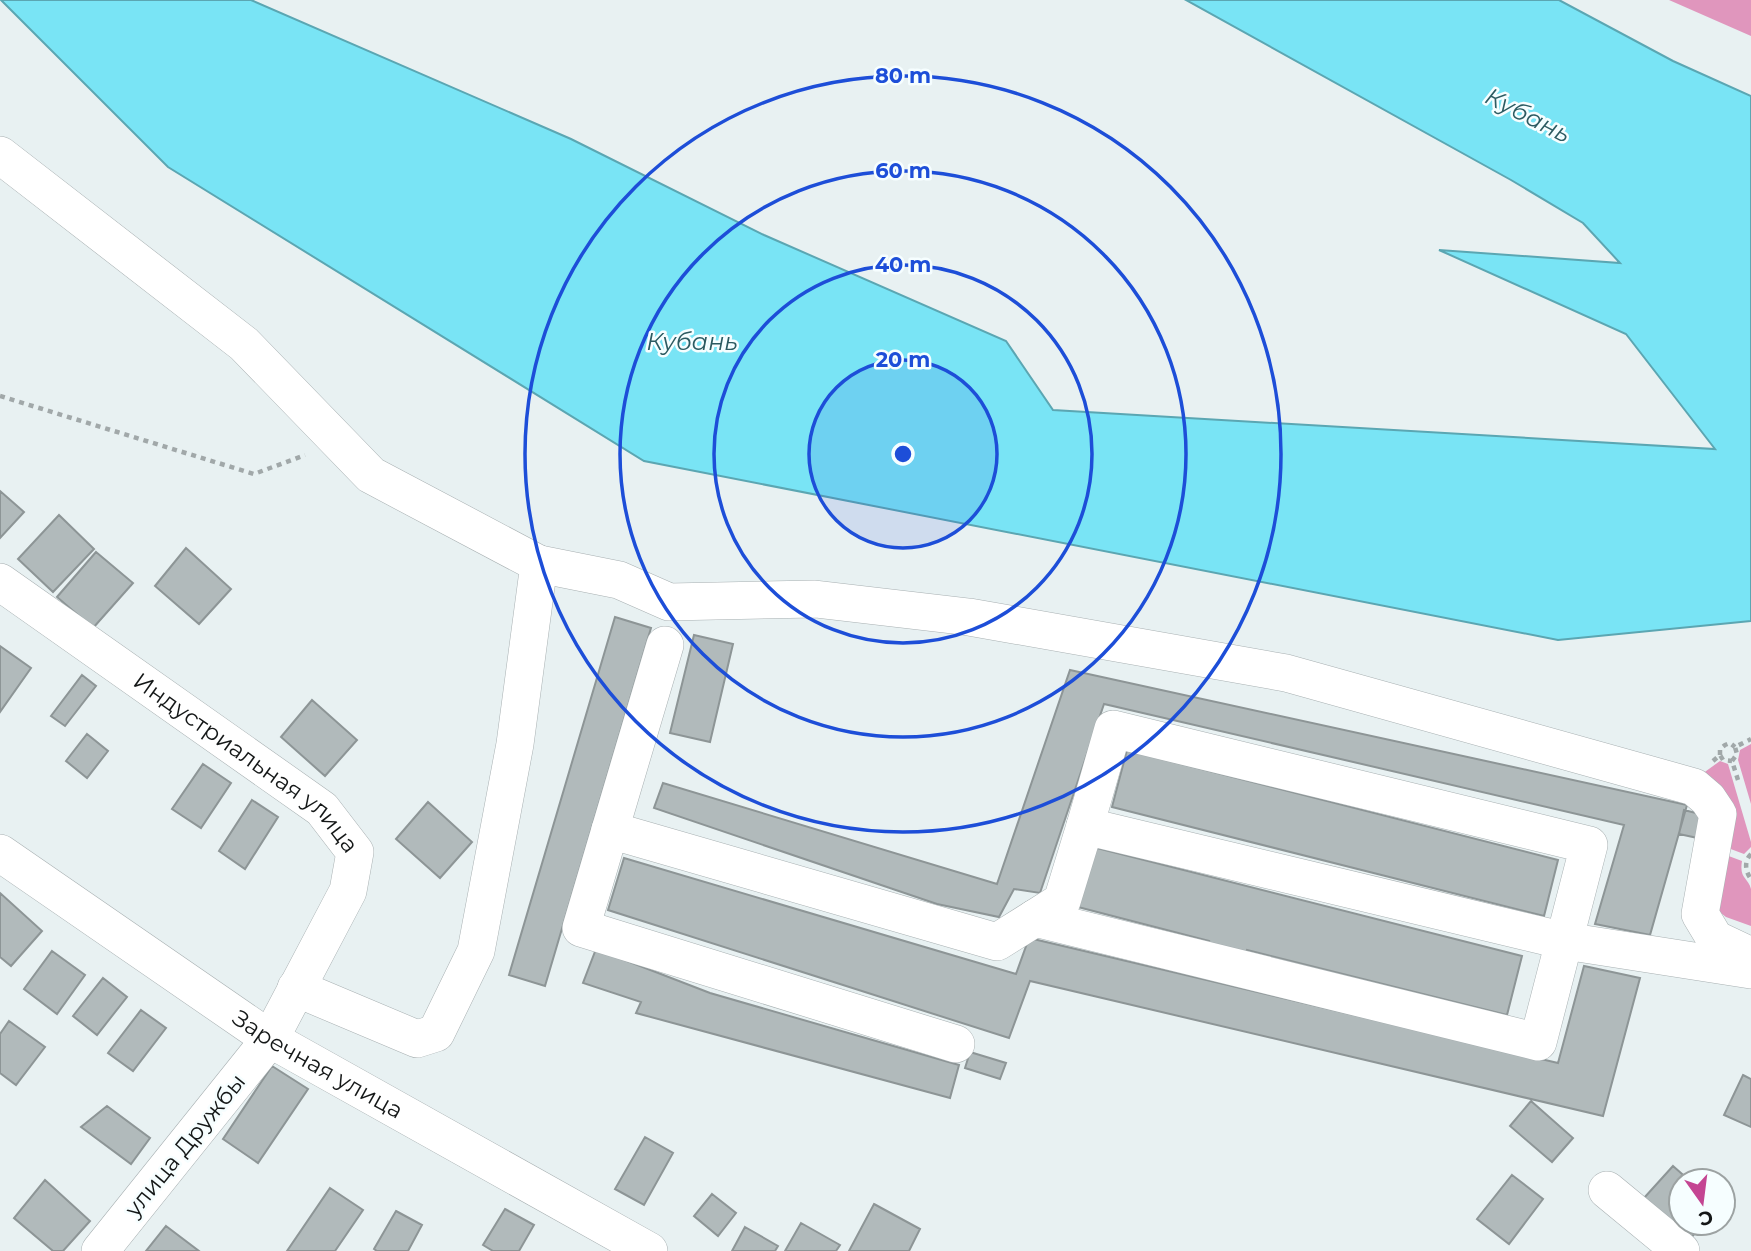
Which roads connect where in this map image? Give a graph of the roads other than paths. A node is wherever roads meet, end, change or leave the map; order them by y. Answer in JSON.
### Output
{"nodes":[{"id":1,"x":0,"y":155,"type":"edge"},
{"id":2,"x":539,"y":564,"type":"junction"},
{"id":3,"x":0,"y":582,"type":"edge"},
{"id":4,"x":666,"y":645,"type":"dead end"},
{"id":5,"x":1085,"y":826,"type":"junction"},
{"id":6,"x":610,"y":830,"type":"junction"},
{"id":7,"x":0,"y":853,"type":"edge"},
{"id":8,"x":1035,"y":918,"type":"junction"},
{"id":9,"x":1565,"y":941,"type":"junction"},
{"id":10,"x":1751,"y":956,"type":"edge"},
{"id":11,"x":1751,"y":970,"type":"edge"},
{"id":12,"x":296,"y":988,"type":"junction"},
{"id":13,"x":270,"y":1039,"type":"junction"},
{"id":14,"x":956,"y":1044,"type":"dead end"},
{"id":15,"x":1607,"y":1190,"type":"dead end"},
{"id":16,"x":100,"y":1251,"type":"edge"},
{"id":17,"x":649,"y":1251,"type":"edge"},
{"id":18,"x":1681,"y":1251,"type":"edge"}],
"edges":[{"from":1,"to":2,"type":"street"},
{"from":2,"to":10,"type":"street"},
{"from":2,"to":12,"type":"street"},
{"from":3,"to":12,"type":"street","name":"Индустриальная улица"},
{"from":4,"to":6,"type":"street"},
{"from":5,"to":8,"type":"street"},
{"from":5,"to":9,"type":"street"},
{"from":5,"to":9,"type":"street"},
{"from":6,"to":8,"type":"street"},
{"from":6,"to":14,"type":"street"},
{"from":7,"to":13,"type":"street","name":"Заречная улица"},
{"from":8,"to":9,"type":"street"},
{"from":9,"to":11,"type":"street"},
{"from":12,"to":13,"type":"street","name":"Индустриальная улица"},
{"from":13,"to":16,"type":"street","name":"улица Дружбы"},
{"from":13,"to":17,"type":"street","name":"Заречная улица"},
{"from":15,"to":18,"type":"street"}]}
